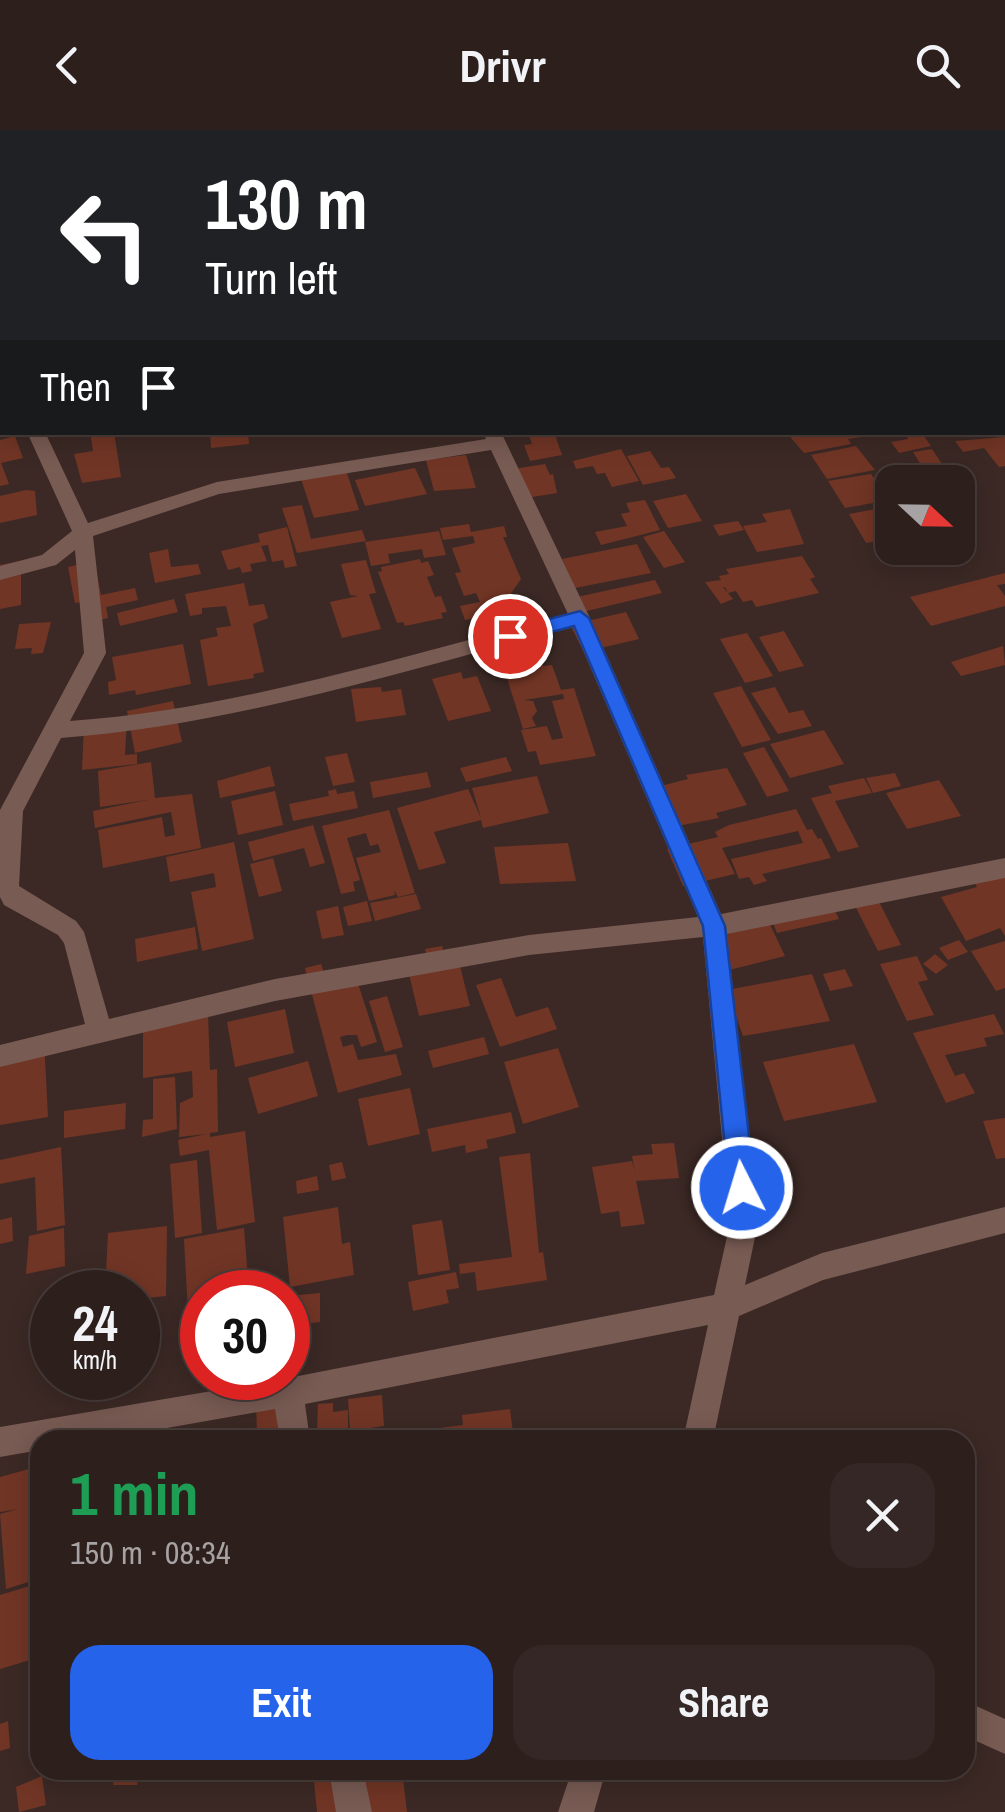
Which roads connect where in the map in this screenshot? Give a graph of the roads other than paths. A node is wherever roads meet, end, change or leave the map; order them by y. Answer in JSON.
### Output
{"nodes":[{"id":1,"x":37,"y":435,"type":"edge"},
{"id":2,"x":494,"y":438,"type":"edge"},
{"id":3,"x":83,"y":533,"type":"junction"},
{"id":4,"x":0,"y":573,"type":"edge"},
{"id":5,"x":580,"y":618,"type":"junction"},
{"id":6,"x":54,"y":730,"type":"junction"},
{"id":7,"x":1005,"y":868,"type":"edge"},
{"id":8,"x":6,"y":896,"type":"edge"},
{"id":9,"x":714,"y":926,"type":"junction"},
{"id":10,"x":100,"y":1029,"type":"junction"},
{"id":11,"x":0,"y":1056,"type":"edge"},
{"id":12,"x":1005,"y":1220,"type":"edge"},
{"id":13,"x":727,"y":1307,"type":"junction"},
{"id":14,"x":310,"y":1388,"type":"edge"},
{"id":15,"x":242,"y":1400,"type":"edge"},
{"id":16,"x":289,"y":1400,"type":"edge"},
{"id":17,"x":69,"y":1430,"type":"edge"},
{"id":18,"x":294,"y":1430,"type":"edge"},
{"id":19,"x":700,"y":1430,"type":"edge"},
{"id":20,"x":30,"y":1437,"type":"edge"},
{"id":21,"x":0,"y":1442,"type":"edge"},
{"id":22,"x":975,"y":1723,"type":"edge"},
{"id":23,"x":1005,"y":1737,"type":"edge"},
{"id":24,"x":348,"y":1780,"type":"edge"},
{"id":25,"x":586,"y":1780,"type":"edge"},
{"id":26,"x":354,"y":1812,"type":"edge"},
{"id":27,"x":576,"y":1812,"type":"edge"}],
"edges":[{"from":1,"to":3,"type":"street"},
{"from":2,"to":3,"type":"street"},
{"from":2,"to":5,"type":"street"},
{"from":3,"to":4,"type":"street"},
{"from":3,"to":6,"type":"street"},
{"from":5,"to":6,"type":"street"},
{"from":5,"to":9,"type":"street"},
{"from":6,"to":8,"type":"street"},
{"from":7,"to":9,"type":"street"},
{"from":8,"to":10,"type":"street"},
{"from":9,"to":10,"type":"street"},
{"from":9,"to":13,"type":"street"},
{"from":10,"to":11,"type":"street"},
{"from":12,"to":13,"type":"street"},
{"from":13,"to":14,"type":"street"},
{"from":13,"to":19,"type":"street"},
{"from":15,"to":17,"type":"street"},
{"from":16,"to":18,"type":"street"},
{"from":20,"to":21,"type":"street"},
{"from":22,"to":23,"type":"street"},
{"from":24,"to":26,"type":"street"},
{"from":25,"to":27,"type":"street"}]}
